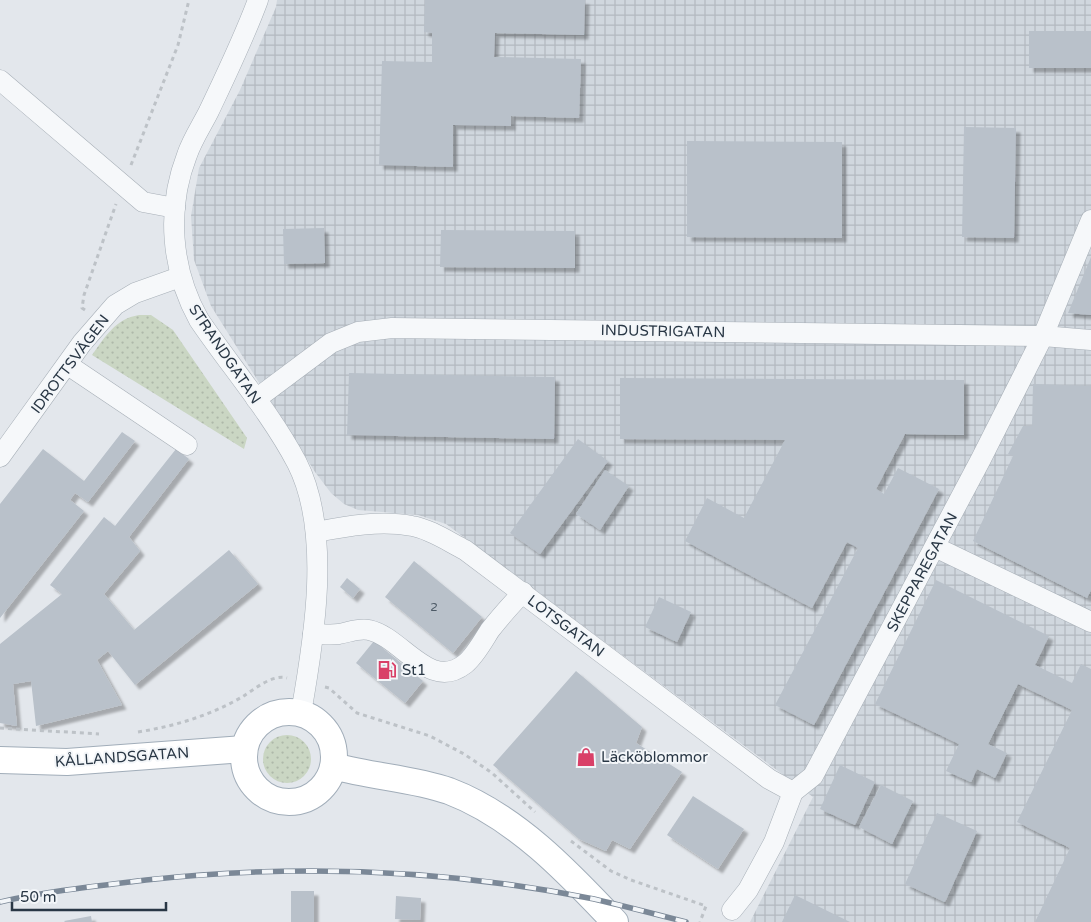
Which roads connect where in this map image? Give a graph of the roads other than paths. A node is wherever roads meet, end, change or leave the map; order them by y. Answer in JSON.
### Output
{"nodes":[{"id":1,"x":258,"y":0,"type":"edge"},
{"id":2,"x":0,"y":80,"type":"edge"},
{"id":3,"x":175,"y":208,"type":"junction"},
{"id":4,"x":1091,"y":220,"type":"edge"},
{"id":5,"x":180,"y":277,"type":"junction"},
{"id":6,"x":1043,"y":336,"type":"junction"},
{"id":7,"x":1091,"y":340,"type":"edge"},
{"id":8,"x":68,"y":365,"type":"junction"},
{"id":9,"x":256,"y":399,"type":"junction"},
{"id":10,"x":187,"y":445,"type":"dead end"},
{"id":11,"x":0,"y":457,"type":"edge"},
{"id":12,"x":316,"y":532,"type":"junction"},
{"id":13,"x":935,"y":547,"type":"junction"},
{"id":14,"x":523,"y":592,"type":"junction"},
{"id":15,"x":1091,"y":622,"type":"edge"},
{"id":16,"x":312,"y":634,"type":"junction"},
{"id":17,"x":301,"y":713,"type":"junction"},
{"id":18,"x":244,"y":749,"type":"junction"},
{"id":19,"x":0,"y":760,"type":"edge"},
{"id":20,"x":334,"y":766,"type":"junction"},
{"id":21,"x":793,"y":792,"type":"junction"},
{"id":22,"x":732,"y":910,"type":"dead end"},
{"id":23,"x":615,"y":922,"type":"edge"}],
"edges":[{"from":1,"to":3,"type":"street","name":"STRANDGATAN"},
{"from":2,"to":3,"type":"street"},
{"from":3,"to":5,"type":"street","name":"STRANDGATAN"},
{"from":4,"to":6,"type":"street","name":"SKEPPAREGATAN"},
{"from":5,"to":8,"type":"street","name":"IDROTTSVÄGEN"},
{"from":5,"to":9,"type":"street","name":"STRANDGATAN"},
{"from":6,"to":7,"type":"street","name":"INDUSTRIGATAN"},
{"from":6,"to":9,"type":"street","name":"INDUSTRIGATAN"},
{"from":6,"to":13,"type":"street","name":"SKEPPAREGATAN"},
{"from":8,"to":10,"type":"street"},
{"from":8,"to":11,"type":"street","name":"IDROTTSVÄGEN"},
{"from":9,"to":12,"type":"street","name":"STRANDGATAN"},
{"from":12,"to":14,"type":"street","name":"LOTSGATAN"},
{"from":12,"to":16,"type":"street","name":"STRANDGATAN"},
{"from":13,"to":15,"type":"street"},
{"from":13,"to":21,"type":"street","name":"SKEPPAREGATAN"},
{"from":14,"to":16,"type":"street"},
{"from":14,"to":21,"type":"street","name":"LOTSGATAN"},
{"from":16,"to":17,"type":"street","name":"STRANDGATAN"},
{"from":17,"to":18,"type":"main road"},
{"from":17,"to":20,"type":"main road"},
{"from":18,"to":19,"type":"main road","name":"KÅLLANDSGATAN"},
{"from":18,"to":20,"type":"main road"},
{"from":20,"to":23,"type":"main road"},
{"from":21,"to":22,"type":"street","name":"SKEPPAREGATAN"}]}
